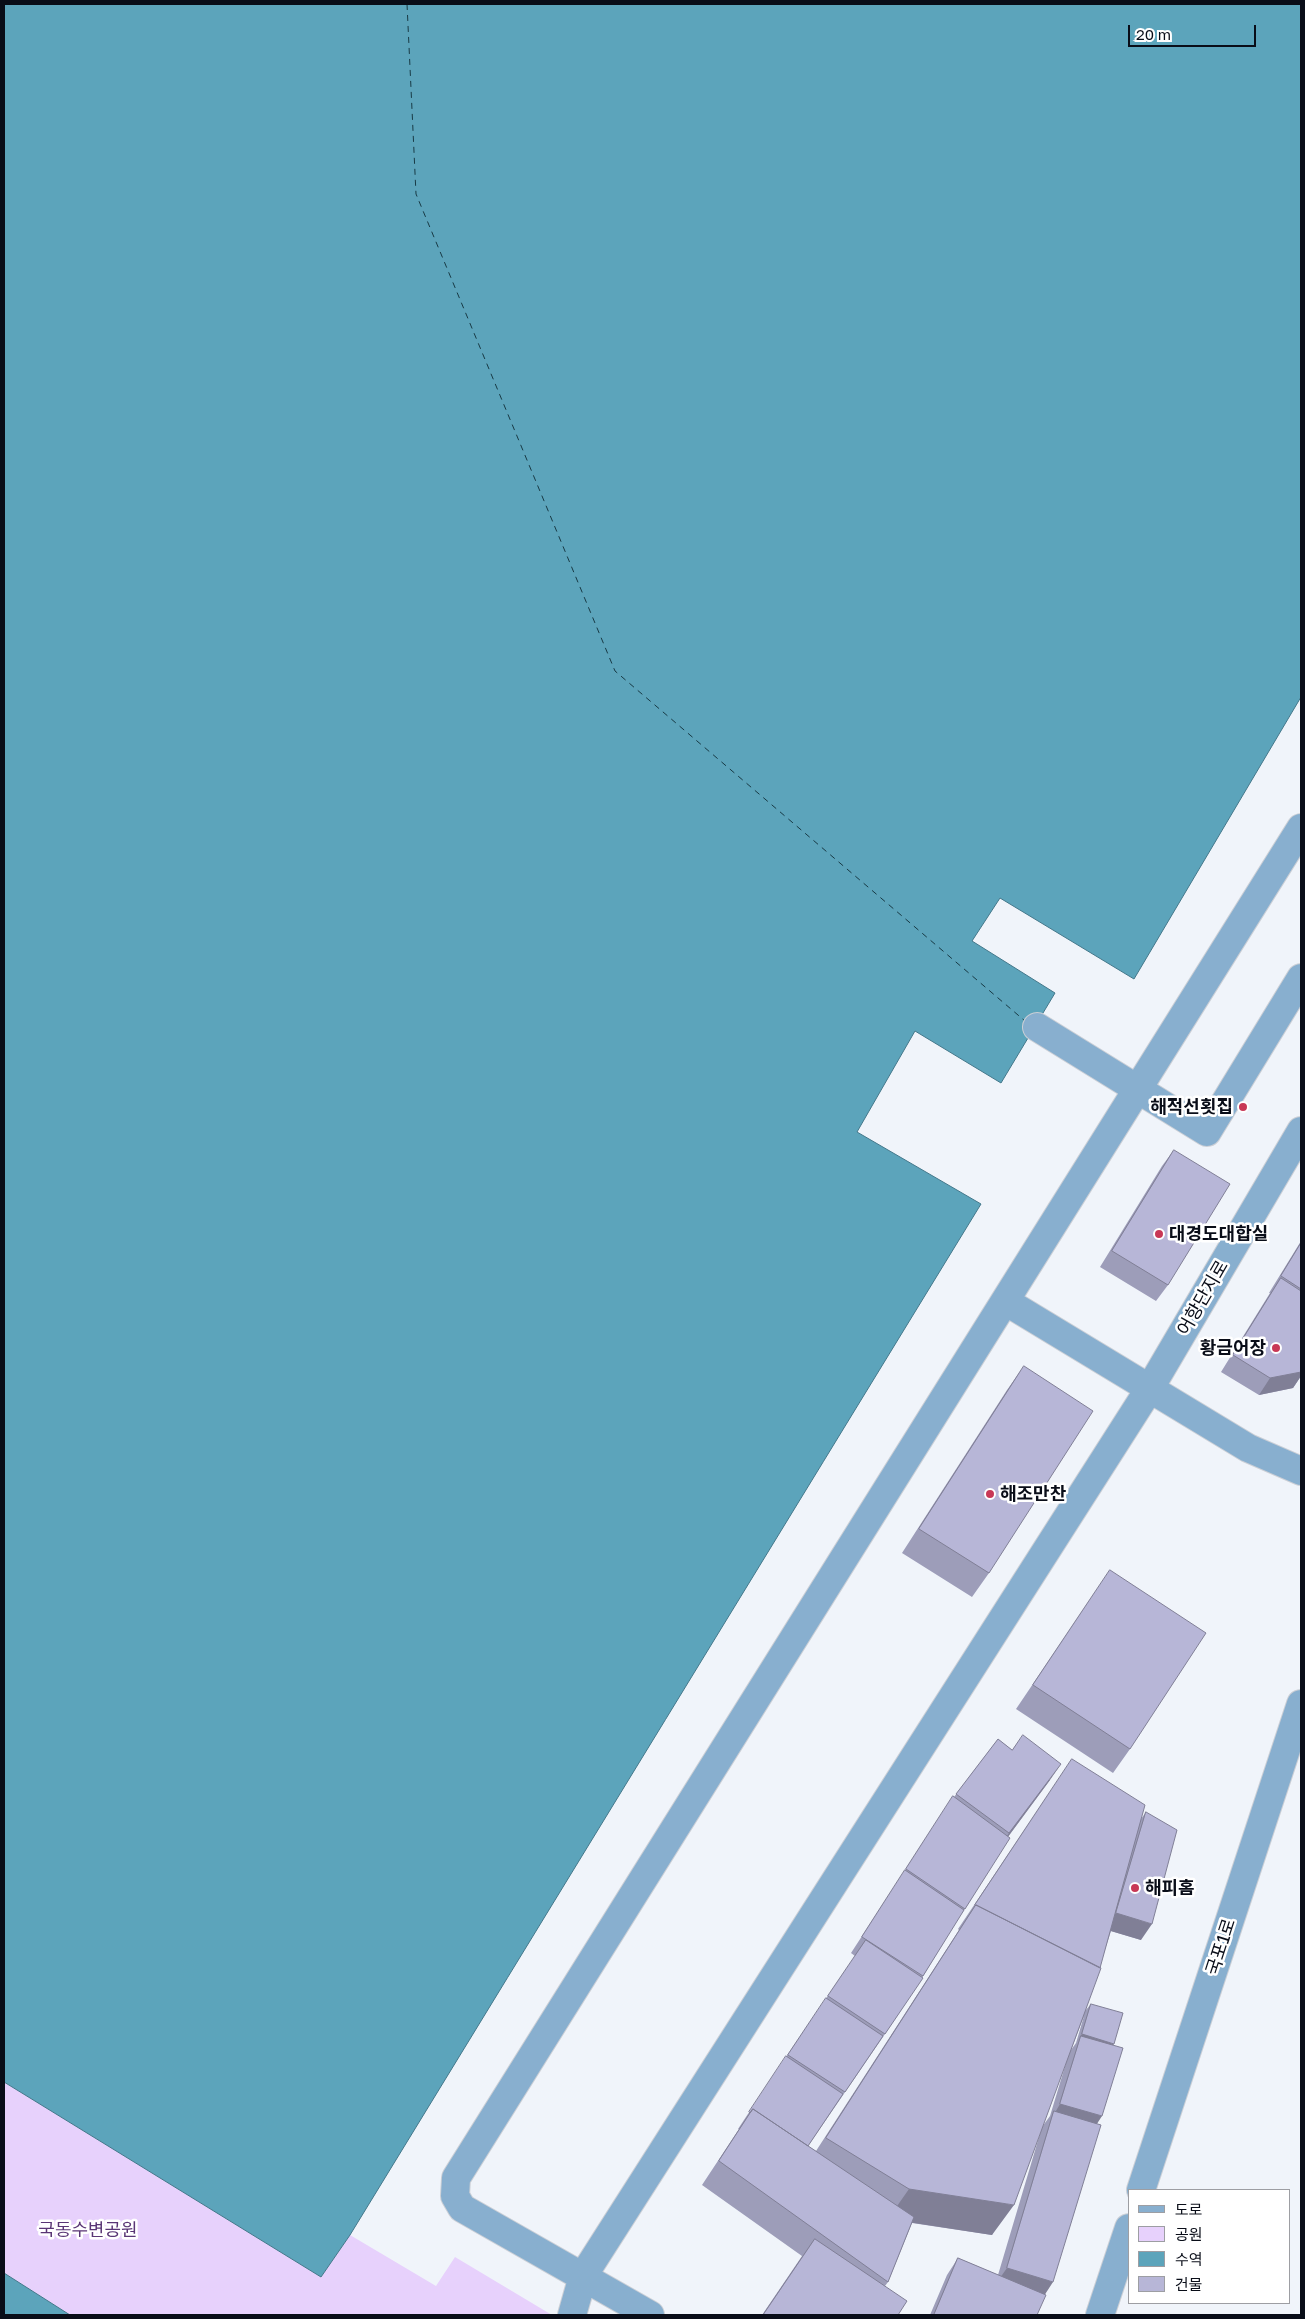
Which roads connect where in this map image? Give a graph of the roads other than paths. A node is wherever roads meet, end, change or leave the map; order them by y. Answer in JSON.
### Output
{"nodes":[{"id":1,"x":1301,"y":828,"type":"edge"},
{"id":2,"x":1301,"y":978,"type":"edge"},
{"id":3,"x":1036,"y":1027,"type":"dead end"},
{"id":4,"x":1138,"y":1088,"type":"junction"},
{"id":5,"x":1301,"y":1130,"type":"edge"},
{"id":6,"x":1005,"y":1301,"type":"junction"},
{"id":7,"x":1150,"y":1388,"type":"junction"},
{"id":8,"x":1301,"y":1471,"type":"edge"},
{"id":9,"x":1301,"y":1704,"type":"edge"},
{"id":10,"x":1141,"y":2189,"type":"edge"},
{"id":11,"x":1128,"y":2231,"type":"edge"},
{"id":12,"x":583,"y":2276,"type":"junction"},
{"id":13,"x":572,"y":2315,"type":"edge"},
{"id":14,"x":650,"y":2315,"type":"edge"},
{"id":15,"x":1100,"y":2315,"type":"edge"}],
"edges":[{"from":1,"to":4,"type":"street"},
{"from":2,"to":4,"type":"street"},
{"from":3,"to":4,"type":"street"},
{"from":4,"to":6,"type":"street"},
{"from":5,"to":7,"type":"street","name":"어항단지로"},
{"from":6,"to":7,"type":"street"},
{"from":6,"to":12,"type":"street"},
{"from":7,"to":8,"type":"street"},
{"from":7,"to":12,"type":"street","name":"어항단지로"},
{"from":9,"to":10,"type":"street","name":"국포1로"},
{"from":11,"to":15,"type":"street"},
{"from":12,"to":13,"type":"street","name":"어항단지로"},
{"from":12,"to":14,"type":"street"}]}
